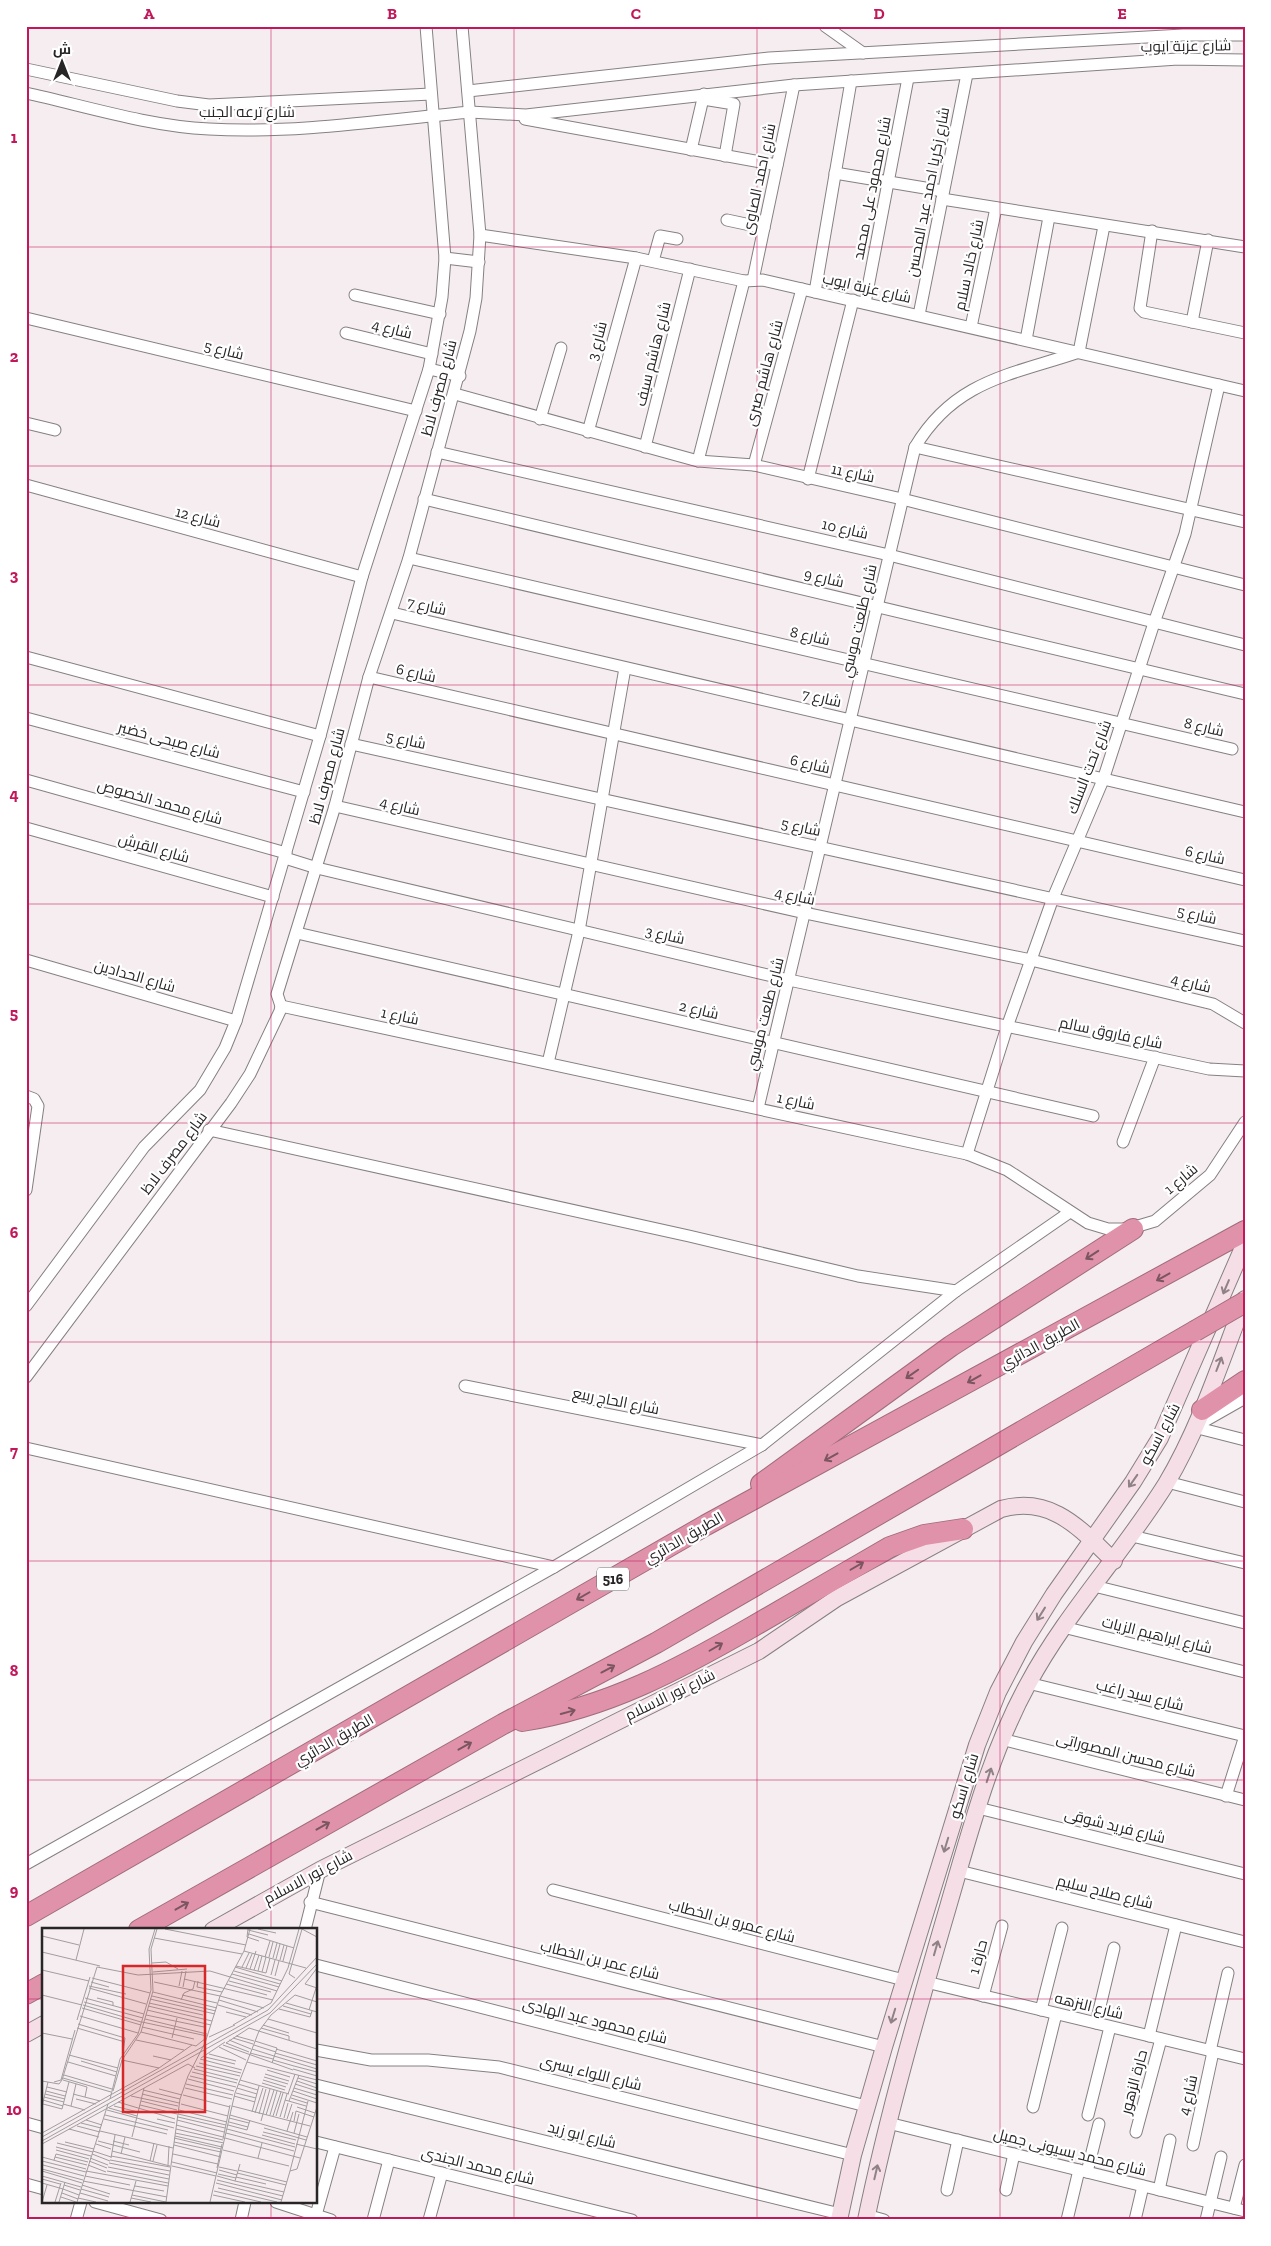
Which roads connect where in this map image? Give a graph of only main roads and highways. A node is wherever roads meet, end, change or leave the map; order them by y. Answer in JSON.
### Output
{"nodes":[{"id":1,"x":1133,"y":1228,"type":"road end"},
{"id":2,"x":1245,"y":1231,"type":"edge"},
{"id":3,"x":1245,"y":1242,"type":"edge"},
{"id":4,"x":1245,"y":1300,"type":"edge"},
{"id":5,"x":1245,"y":1381,"type":"edge"},
{"id":6,"x":1198,"y":1419,"type":"junction"},
{"id":7,"x":706,"y":1525,"type":"junction"},
{"id":8,"x":964,"y":1529,"type":"junction"},
{"id":9,"x":1091,"y":1540,"type":"junction"},
{"id":10,"x":1114,"y":1561,"type":"junction"},
{"id":11,"x":503,"y":1724,"type":"junction"},
{"id":12,"x":26,"y":1916,"type":"edge"},
{"id":13,"x":143,"y":1928,"type":"edge"},
{"id":14,"x":217,"y":1928,"type":"edge"},
{"id":15,"x":42,"y":1985,"type":"edge"},
{"id":16,"x":26,"y":1994,"type":"edge"},
{"id":17,"x":42,"y":2025,"type":"edge"},
{"id":18,"x":26,"y":2034,"type":"edge"},
{"id":19,"x":839,"y":2217,"type":"edge"},
{"id":20,"x":866,"y":2218,"type":"edge"}],
"edges":[{"from":1,"to":7,"type":"highway","one_way":true},
{"from":2,"to":7,"type":"highway","name":"الطريق الدائري","number":"516","one_way":true},
{"from":3,"to":9,"type":"main road","name":"شارع اسكو","one_way":true},
{"from":6,"to":4,"type":"main road","one_way":true},
{"from":11,"to":4,"type":"highway","one_way":true,"bridge":true},
{"from":5,"to":6,"type":"highway"},
{"from":6,"to":10,"type":"main road","name":"شارع اسكو"},
{"from":7,"to":12,"type":"highway","name":"الطريق الدائري","number":"516","one_way":true},
{"from":8,"to":9,"type":"main road","name":"شارع نور الاسلام"},
{"from":11,"to":8,"type":"highway","one_way":true},
{"from":8,"to":14,"type":"main road","name":"شارع نور الاسلام"},
{"from":9,"to":10,"type":"main road","name":"شارع نور الاسلام"},
{"from":9,"to":19,"type":"main road","name":"شارع اسكو","one_way":true},
{"from":20,"to":10,"type":"main road","name":"شارع اسكو","one_way":true},
{"from":13,"to":11,"type":"highway","one_way":true},
{"from":15,"to":16,"type":"highway"},
{"from":17,"to":18,"type":"main road"}]}
